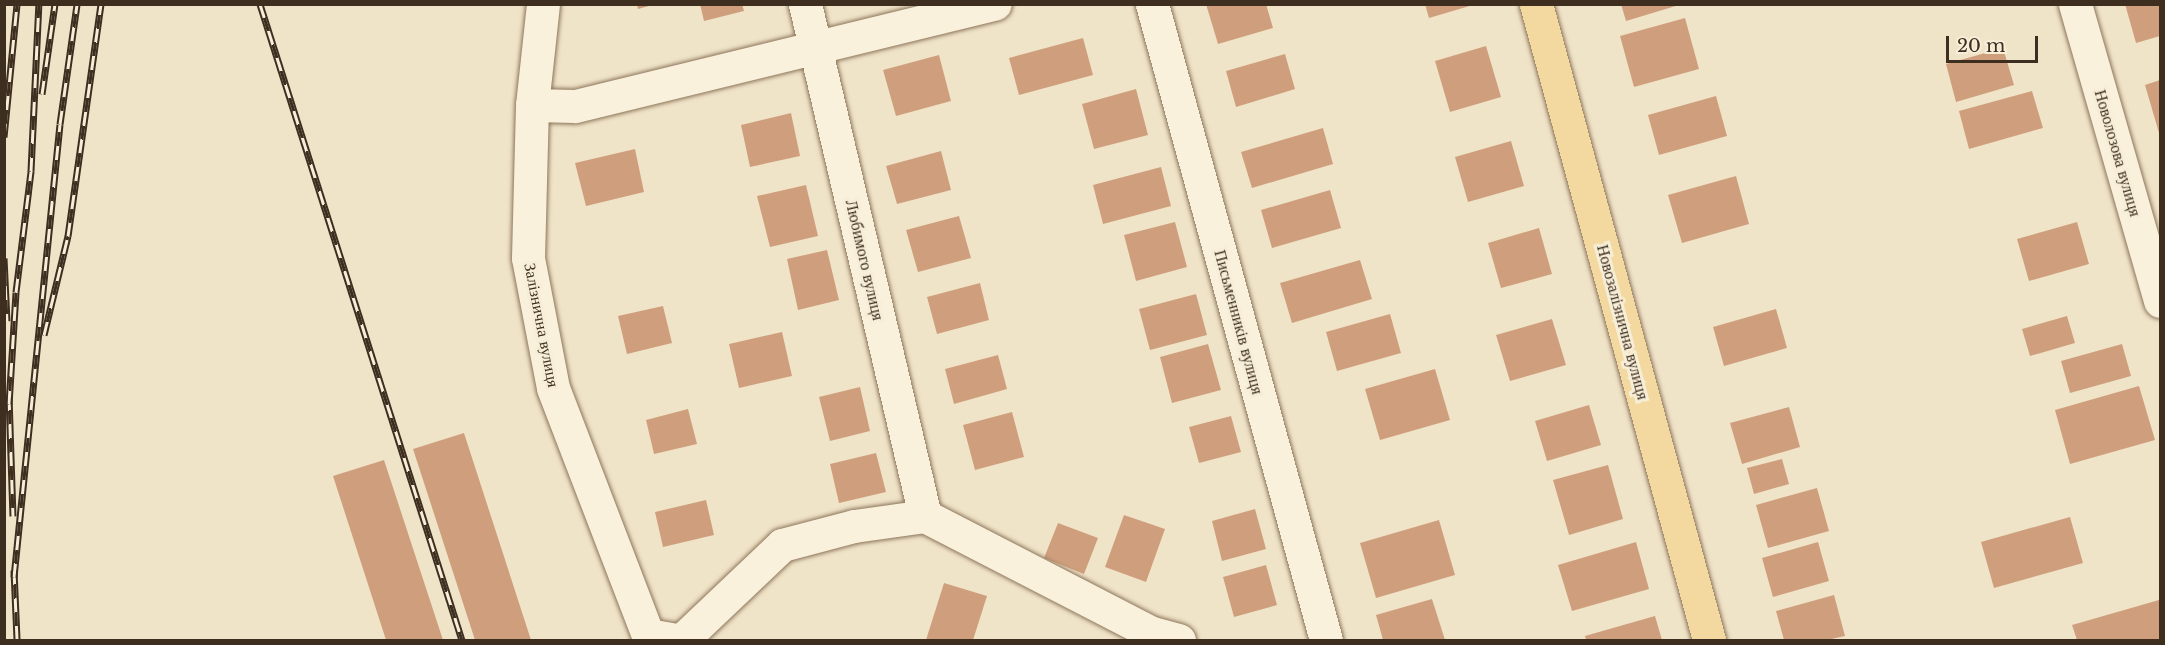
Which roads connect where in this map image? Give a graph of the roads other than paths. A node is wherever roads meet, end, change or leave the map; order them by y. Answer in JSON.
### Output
{"nodes":[{"id":1,"x":543,"y":4,"type":"edge"},
{"id":2,"x":805,"y":4,"type":"edge"},
{"id":3,"x":995,"y":4,"type":"edge"},
{"id":4,"x":1152,"y":4,"type":"edge"},
{"id":5,"x":1536,"y":4,"type":"edge"},
{"id":6,"x":2075,"y":4,"type":"edge"},
{"id":7,"x":816,"y":49,"type":"junction"},
{"id":8,"x":532,"y":105,"type":"junction"},
{"id":9,"x":2160,"y":301,"type":"edge"},
{"id":10,"x":925,"y":516,"type":"junction"},
{"id":11,"x":1161,"y":638,"type":"edge"},
{"id":12,"x":677,"y":640,"type":"edge"},
{"id":13,"x":682,"y":640,"type":"edge"},
{"id":14,"x":1326,"y":640,"type":"edge"},
{"id":15,"x":1709,"y":640,"type":"edge"}],
"edges":[{"from":1,"to":8,"type":"street","name":"Залізнична вулиця"},
{"from":2,"to":7,"type":"street","name":"Любимого вулиця"},
{"from":3,"to":7,"type":"street"},
{"from":4,"to":14,"type":"street","name":"Письменників вулиця"},
{"from":5,"to":15,"type":"main road","name":"Новозалізнична вулиця"},
{"from":6,"to":9,"type":"street","name":"Новолозова вулиця"},
{"from":7,"to":8,"type":"street"},
{"from":7,"to":10,"type":"street","name":"Любимого вулиця"},
{"from":8,"to":12,"type":"street","name":"Залізнична вулиця"},
{"from":10,"to":11,"type":"street"},
{"from":10,"to":13,"type":"street"}]}
